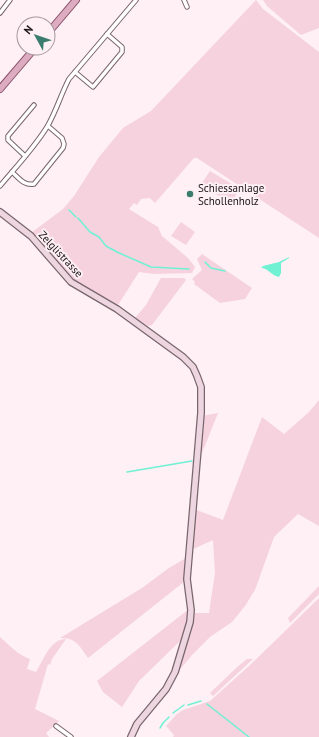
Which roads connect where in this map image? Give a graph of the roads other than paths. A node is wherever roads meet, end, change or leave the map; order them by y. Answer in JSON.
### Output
{"nodes":[{"id":1,"x":10,"y":0,"type":"edge"},
{"id":2,"x":75,"y":0,"type":"edge"},
{"id":3,"x":136,"y":0,"type":"edge"},
{"id":4,"x":184,"y":0,"type":"edge"},
{"id":5,"x":187,"y":7,"type":"dead end"},
{"id":6,"x":0,"y":13,"type":"edge"},
{"id":7,"x":56,"y":23,"type":"edge"},
{"id":8,"x":107,"y":34,"type":"junction"},
{"id":9,"x":28,"y":56,"type":"edge"},
{"id":10,"x":75,"y":72,"type":"junction"},
{"id":11,"x":0,"y":89,"type":"edge"},
{"id":12,"x":34,"y":105,"type":"dead end"},
{"id":13,"x":48,"y":126,"type":"junction"},
{"id":14,"x":25,"y":156,"type":"junction"},
{"id":15,"x":12,"y":172,"type":"junction"},
{"id":16,"x":0,"y":186,"type":"edge"},
{"id":17,"x":0,"y":212,"type":"edge"},
{"id":18,"x":56,"y":726,"type":"dead end"},
{"id":19,"x":71,"y":737,"type":"edge"},
{"id":20,"x":131,"y":737,"type":"edge"}],
"edges":[{"from":1,"to":6,"type":"street"},
{"from":2,"to":7,"type":"main road"},
{"from":3,"to":8,"type":"street"},
{"from":4,"to":5,"type":"street"},
{"from":8,"to":10,"type":"street"},
{"from":8,"to":10,"type":"street"},
{"from":9,"to":11,"type":"main road"},
{"from":10,"to":13,"type":"street"},
{"from":12,"to":14,"type":"street"},
{"from":13,"to":14,"type":"street"},
{"from":13,"to":15,"type":"street"},
{"from":14,"to":15,"type":"street"},
{"from":15,"to":16,"type":"street"},
{"from":17,"to":20,"type":"street","name":"Zelglistrasse"},
{"from":18,"to":19,"type":"street"}]}
